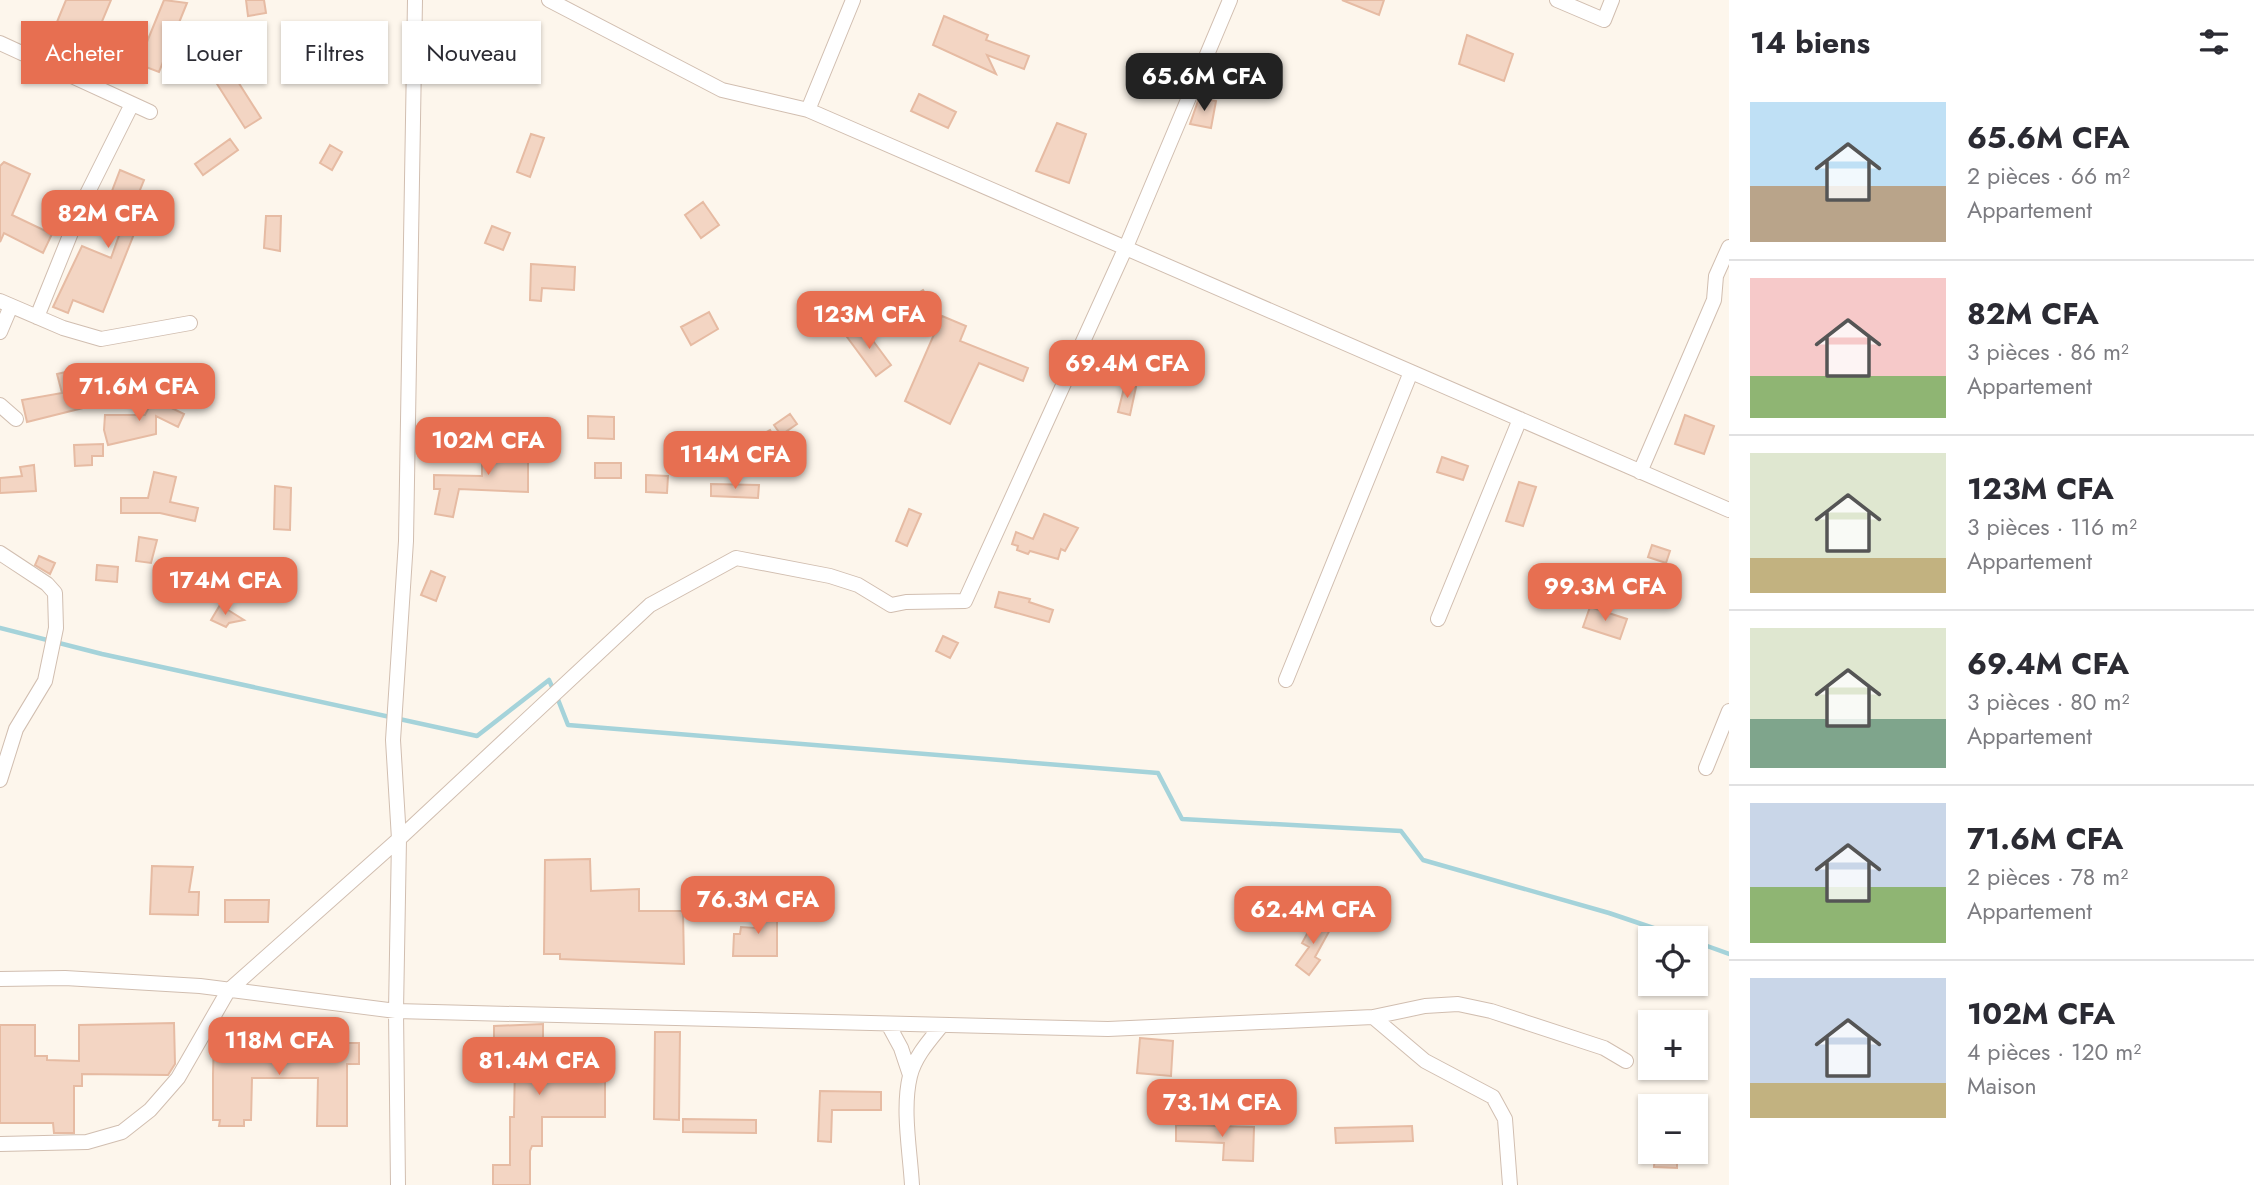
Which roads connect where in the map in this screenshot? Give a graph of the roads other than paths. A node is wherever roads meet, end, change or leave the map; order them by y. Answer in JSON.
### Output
{"nodes":[{"id":1,"x":415,"y":0,"type":"edge"},
{"id":2,"x":549,"y":0,"type":"edge"},
{"id":3,"x":853,"y":0,"type":"edge"},
{"id":4,"x":1230,"y":0,"type":"edge"},
{"id":5,"x":1558,"y":0,"type":"edge"},
{"id":6,"x":1612,"y":0,"type":"edge"},
{"id":7,"x":0,"y":44,"type":"edge"},
{"id":8,"x":131,"y":106,"type":"junction"},
{"id":9,"x":808,"y":110,"type":"junction"},
{"id":10,"x":149,"y":112,"type":"dead end"},
{"id":11,"x":1125,"y":247,"type":"junction"},
{"id":12,"x":1729,"y":247,"type":"edge"},
{"id":13,"x":6,"y":304,"type":"edge"},
{"id":14,"x":37,"y":317,"type":"junction"},
{"id":15,"x":190,"y":323,"type":"dead end"},
{"id":16,"x":0,"y":332,"type":"edge"},
{"id":17,"x":1411,"y":372,"type":"junction"},
{"id":18,"x":0,"y":405,"type":"edge"},
{"id":19,"x":16,"y":419,"type":"dead end"},
{"id":20,"x":1520,"y":419,"type":"junction"},
{"id":21,"x":1640,"y":472,"type":"junction"},
{"id":22,"x":1729,"y":510,"type":"edge"},
{"id":23,"x":0,"y":553,"type":"edge"},
{"id":24,"x":1438,"y":619,"type":"dead end"},
{"id":25,"x":1286,"y":680,"type":"dead end"},
{"id":26,"x":1729,"y":711,"type":"edge"},
{"id":27,"x":1706,"y":768,"type":"dead end"},
{"id":28,"x":0,"y":780,"type":"edge"},
{"id":29,"x":400,"y":839,"type":"junction"},
{"id":30,"x":0,"y":979,"type":"edge"},
{"id":31,"x":228,"y":991,"type":"junction"},
{"id":32,"x":396,"y":1011,"type":"junction"},
{"id":33,"x":1373,"y":1017,"type":"junction"},
{"id":34,"x":888,"y":1024,"type":"junction"},
{"id":35,"x":942,"y":1025,"type":"junction"},
{"id":36,"x":1626,"y":1060,"type":"dead end"},
{"id":37,"x":910,"y":1075,"type":"junction"},
{"id":38,"x":0,"y":1144,"type":"edge"},
{"id":39,"x":398,"y":1185,"type":"edge"},
{"id":40,"x":912,"y":1185,"type":"edge"},
{"id":41,"x":1510,"y":1185,"type":"edge"}],
"edges":[{"from":1,"to":29,"type":"street"},
{"from":2,"to":9,"type":"street"},
{"from":3,"to":9,"type":"street"},
{"from":4,"to":11,"type":"street"},
{"from":5,"to":6,"type":"street"},
{"from":7,"to":8,"type":"street"},
{"from":8,"to":10,"type":"street"},
{"from":8,"to":14,"type":"street"},
{"from":9,"to":11,"type":"street"},
{"from":11,"to":17,"type":"street"},
{"from":11,"to":29,"type":"street"},
{"from":12,"to":21,"type":"street"},
{"from":13,"to":14,"type":"street"},
{"from":13,"to":16,"type":"street"},
{"from":14,"to":15,"type":"street"},
{"from":17,"to":20,"type":"street"},
{"from":17,"to":25,"type":"street"},
{"from":18,"to":19,"type":"street"},
{"from":20,"to":21,"type":"street"},
{"from":20,"to":24,"type":"street"},
{"from":21,"to":22,"type":"street"},
{"from":23,"to":28,"type":"street"},
{"from":26,"to":27,"type":"street"},
{"from":29,"to":31,"type":"street"},
{"from":29,"to":32,"type":"street"},
{"from":30,"to":31,"type":"street"},
{"from":31,"to":32,"type":"street"},
{"from":31,"to":38,"type":"street"},
{"from":32,"to":34,"type":"street"},
{"from":32,"to":39,"type":"street"},
{"from":33,"to":35,"type":"street"},
{"from":33,"to":36,"type":"street"},
{"from":33,"to":41,"type":"street"},
{"from":34,"to":35,"type":"street"},
{"from":34,"to":37,"type":"street"},
{"from":35,"to":37,"type":"street"},
{"from":37,"to":40,"type":"street"}]}
